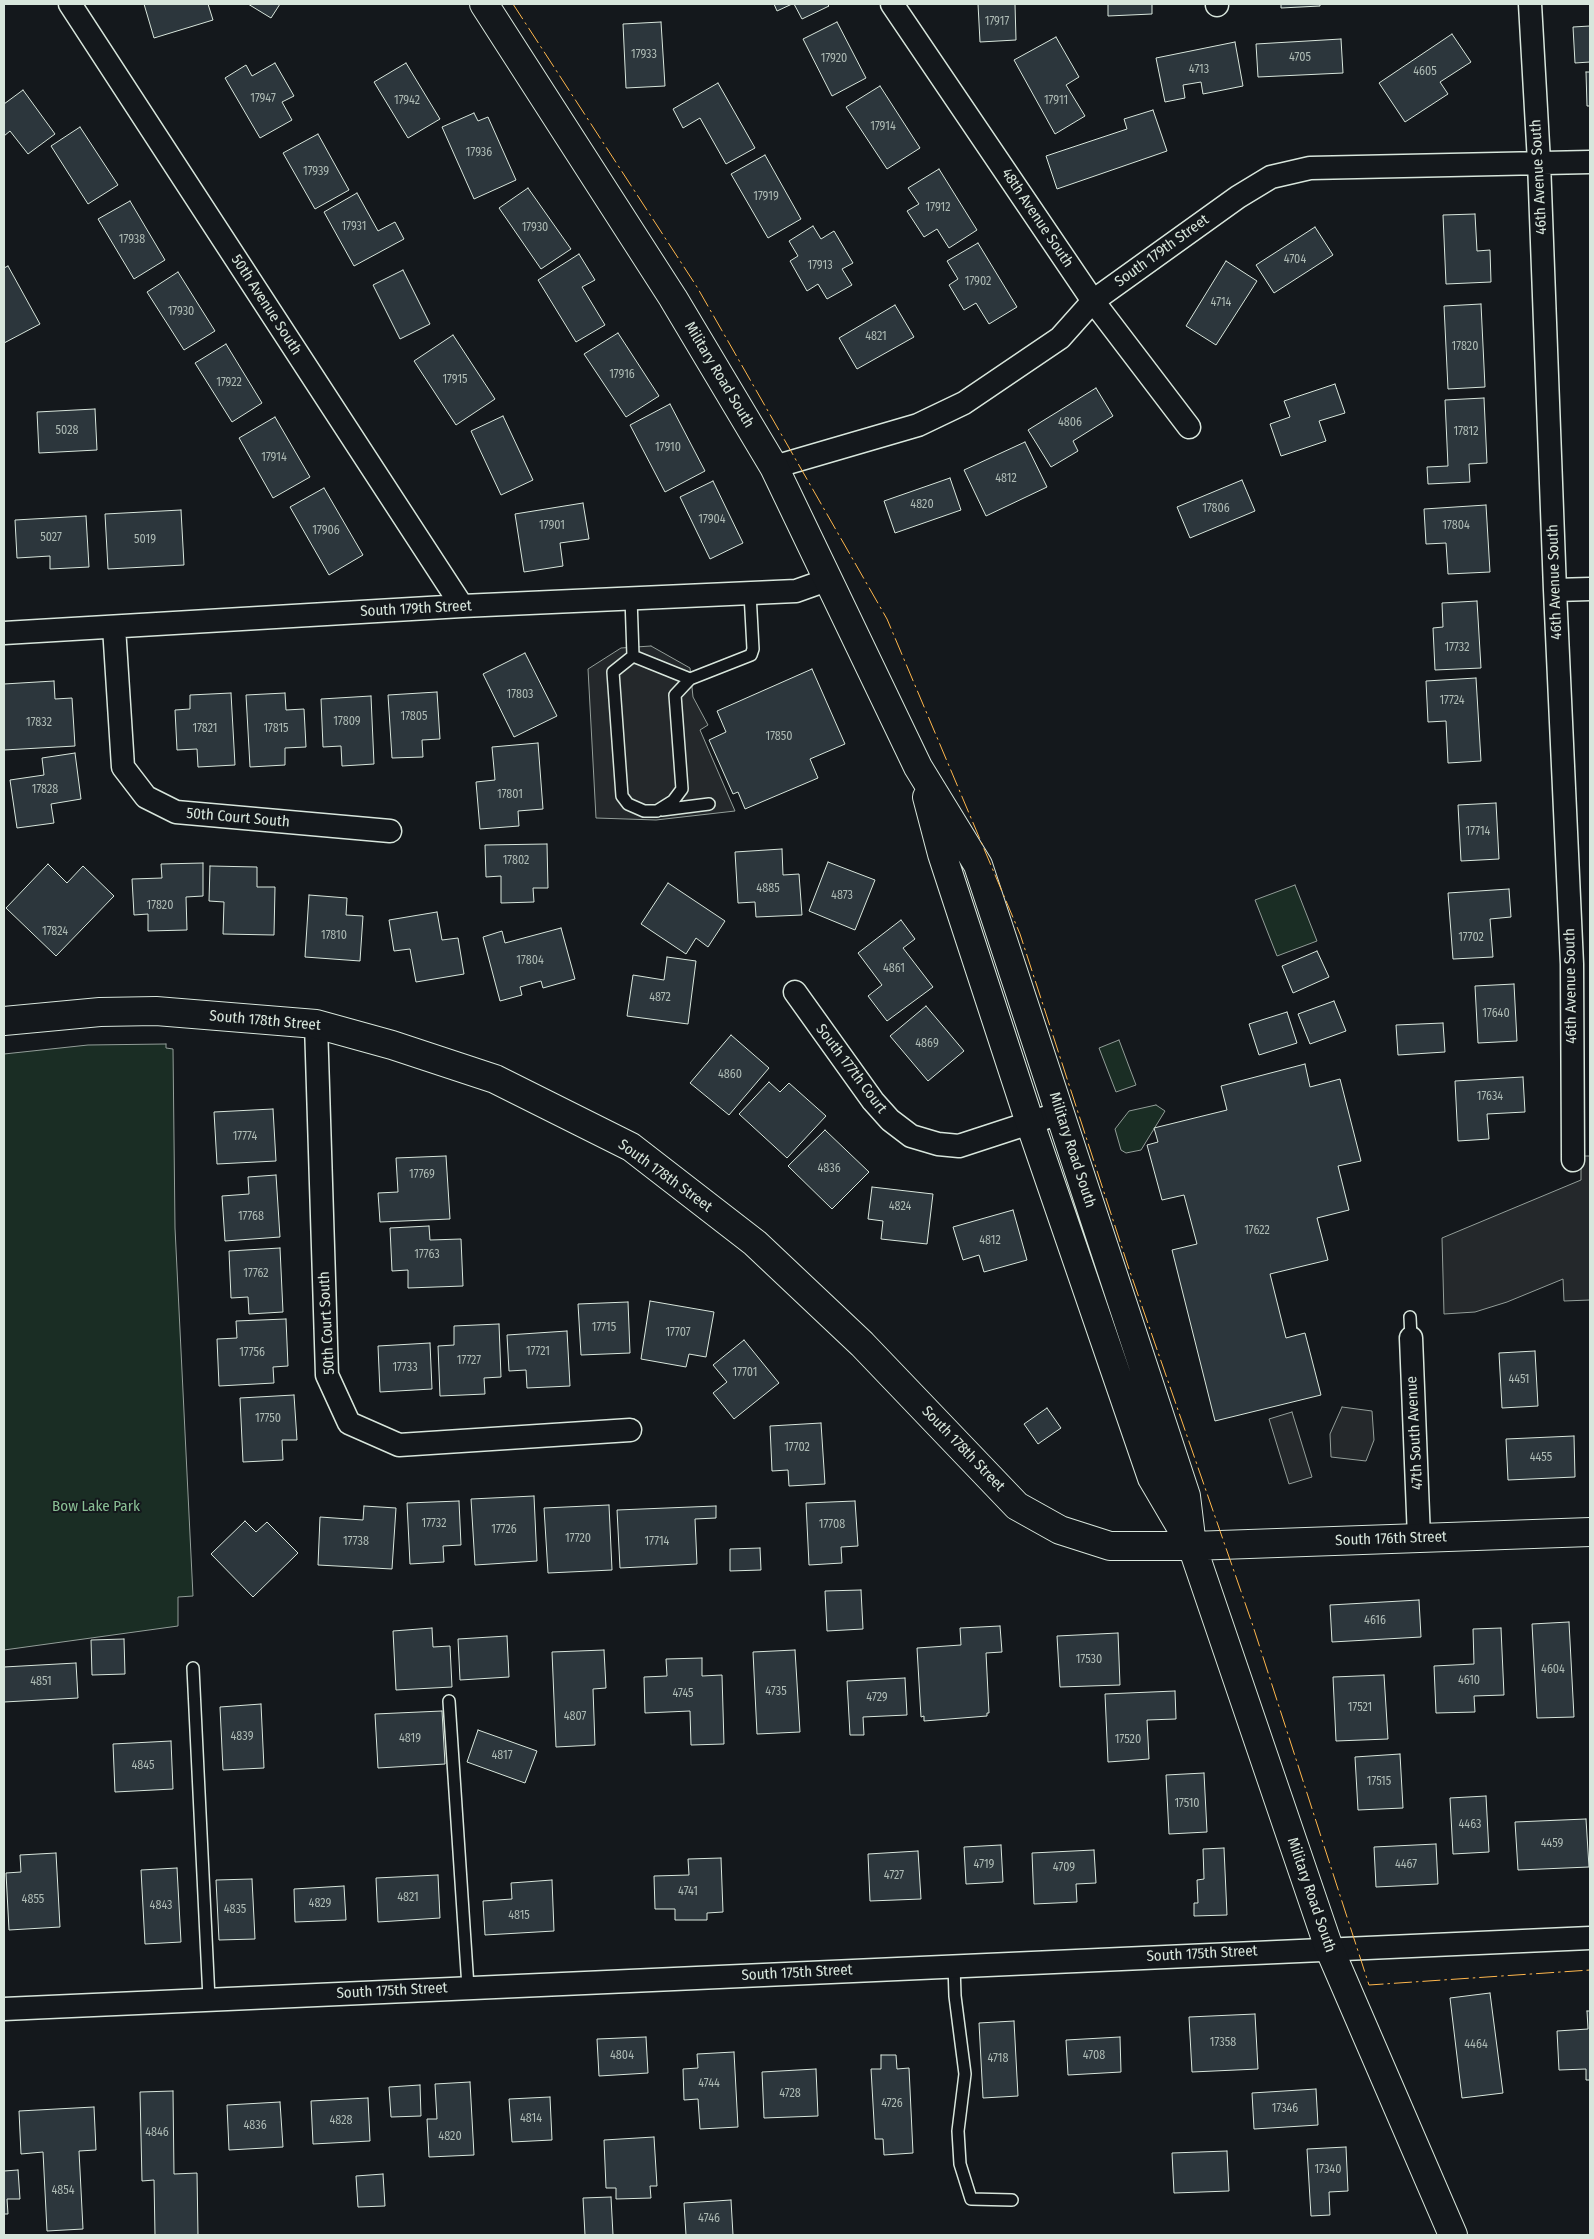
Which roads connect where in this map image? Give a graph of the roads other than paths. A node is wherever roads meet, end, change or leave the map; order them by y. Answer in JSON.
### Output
{"nodes":[{"id":1,"x":70,"y":4,"type":"edge"},
{"id":2,"x":484,"y":4,"type":"edge"},
{"id":3,"x":892,"y":4,"type":"edge"},
{"id":4,"x":1530,"y":4,"type":"edge"},
{"id":5,"x":1539,"y":162,"type":"junction"},
{"id":6,"x":1590,"y":162,"type":"edge"},
{"id":7,"x":1093,"y":301,"type":"junction"},
{"id":8,"x":1188,"y":428,"type":"dead end"},
{"id":9,"x":774,"y":467,"type":"junction"},
{"id":10,"x":828,"y":580,"type":"junction"},
{"id":11,"x":1590,"y":589,"type":"edge"},
{"id":12,"x":1555,"y":590,"type":"junction"},
{"id":13,"x":750,"y":593,"type":"junction"},
{"id":14,"x":631,"y":598,"type":"junction"},
{"id":15,"x":462,"y":606,"type":"junction"},
{"id":16,"x":114,"y":627,"type":"junction"},
{"id":17,"x":4,"y":632,"type":"edge"},
{"id":18,"x":633,"y":656,"type":"junction"},
{"id":19,"x":690,"y":679,"type":"junction"},
{"id":20,"x":918,"y":767,"type":"junction"},
{"id":21,"x":709,"y":804,"type":"dead end"},
{"id":22,"x":658,"y":811,"type":"junction"},
{"id":23,"x":390,"y":831,"type":"dead end"},
{"id":24,"x":1581,"y":964,"type":"edge"},
{"id":25,"x":795,"y":992,"type":"dead end"},
{"id":26,"x":4,"y":1021,"type":"edge"},
{"id":27,"x":316,"y":1024,"type":"junction"},
{"id":28,"x":1060,"y":1113,"type":"junction"},
{"id":29,"x":1030,"y":1123,"type":"junction"},
{"id":30,"x":1573,"y":1160,"type":"dead end"},
{"id":31,"x":1410,"y":1328,"type":"dead end"},
{"id":32,"x":630,"y":1430,"type":"dead end"},
{"id":33,"x":1590,"y":1532,"type":"edge"},
{"id":34,"x":1419,"y":1538,"type":"junction"},
{"id":35,"x":1192,"y":1546,"type":"junction"},
{"id":36,"x":193,"y":1668,"type":"dead end"},
{"id":37,"x":449,"y":1701,"type":"dead end"},
{"id":38,"x":1590,"y":1938,"type":"edge"},
{"id":39,"x":1329,"y":1948,"type":"junction"},
{"id":40,"x":954,"y":1965,"type":"junction"},
{"id":41,"x":468,"y":1987,"type":"junction"},
{"id":42,"x":209,"y":1999,"type":"junction"},
{"id":43,"x":4,"y":2009,"type":"edge"},
{"id":44,"x":1012,"y":2200,"type":"dead end"},
{"id":45,"x":1453,"y":2235,"type":"edge"}],
"edges":[{"from":1,"to":15,"type":"street","name":"50th Avenue South"},
{"from":2,"to":9,"type":"main road","name":"Military Road South"},
{"from":3,"to":7,"type":"street","name":"48th Avenue South"},
{"from":4,"to":5,"type":"street","name":"46th Avenue South"},
{"from":5,"to":6,"type":"street","name":"South 179th Street"},
{"from":5,"to":7,"type":"street","name":"South 179th Street"},
{"from":5,"to":12,"type":"street","name":"46th Avenue South"},
{"from":7,"to":8,"type":"street","name":"48th Avenue South"},
{"from":7,"to":9,"type":"street","name":"South 179th Street"},
{"from":9,"to":10,"type":"main road","name":"Military Road South"},
{"from":10,"to":13,"type":"street","name":"South 179th Street"},
{"from":10,"to":20,"type":"main road","name":"Military Road South"},
{"from":11,"to":12,"type":"street"},
{"from":12,"to":24,"type":"street","name":"46th Avenue South"},
{"from":13,"to":14,"type":"street","name":"South 179th Street"},
{"from":13,"to":19,"type":"lane"},
{"from":14,"to":15,"type":"street","name":"South 179th Street"},
{"from":14,"to":18,"type":"lane"},
{"from":15,"to":16,"type":"street","name":"South 179th Street"},
{"from":16,"to":17,"type":"street","name":"South 179th Street"},
{"from":16,"to":23,"type":"street","name":"50th Court South"},
{"from":18,"to":19,"type":"lane"},
{"from":18,"to":22,"type":"lane"},
{"from":19,"to":22,"type":"lane"},
{"from":20,"to":28,"type":"main road","name":"Military Road South"},
{"from":20,"to":29,"type":"main road","name":"Military Road South"},
{"from":21,"to":22,"type":"lane"},
{"from":24,"to":30,"type":"street","name":"46th Avenue South"},
{"from":25,"to":29,"type":"street","name":"South 177th Court"},
{"from":26,"to":27,"type":"main road","name":"South 178th Street"},
{"from":27,"to":32,"type":"street","name":"50th Court South"},
{"from":27,"to":35,"type":"main road","name":"South 178th Street"},
{"from":28,"to":29,"type":"street","name":"South 177th Court"},
{"from":28,"to":35,"type":"main road","name":"Military Road South"},
{"from":29,"to":35,"type":"main road","name":"Military Road South"},
{"from":31,"to":34,"type":"street","name":"47th South Avenue"},
{"from":33,"to":34,"type":"main road","name":"South 176th Street"},
{"from":34,"to":35,"type":"main road","name":"South 176th Street"},
{"from":35,"to":39,"type":"main road","name":"Military Road South"},
{"from":36,"to":42,"type":"lane"},
{"from":37,"to":41,"type":"lane"},
{"from":38,"to":39,"type":"street","name":"South 175th Street"},
{"from":39,"to":40,"type":"street","name":"South 175th Street"},
{"from":39,"to":45,"type":"main road","name":"Military Road South"},
{"from":40,"to":41,"type":"street","name":"South 175th Street"},
{"from":40,"to":44,"type":"lane"},
{"from":41,"to":42,"type":"street","name":"South 175th Street"},
{"from":42,"to":43,"type":"street","name":"South 175th Street"}]}
